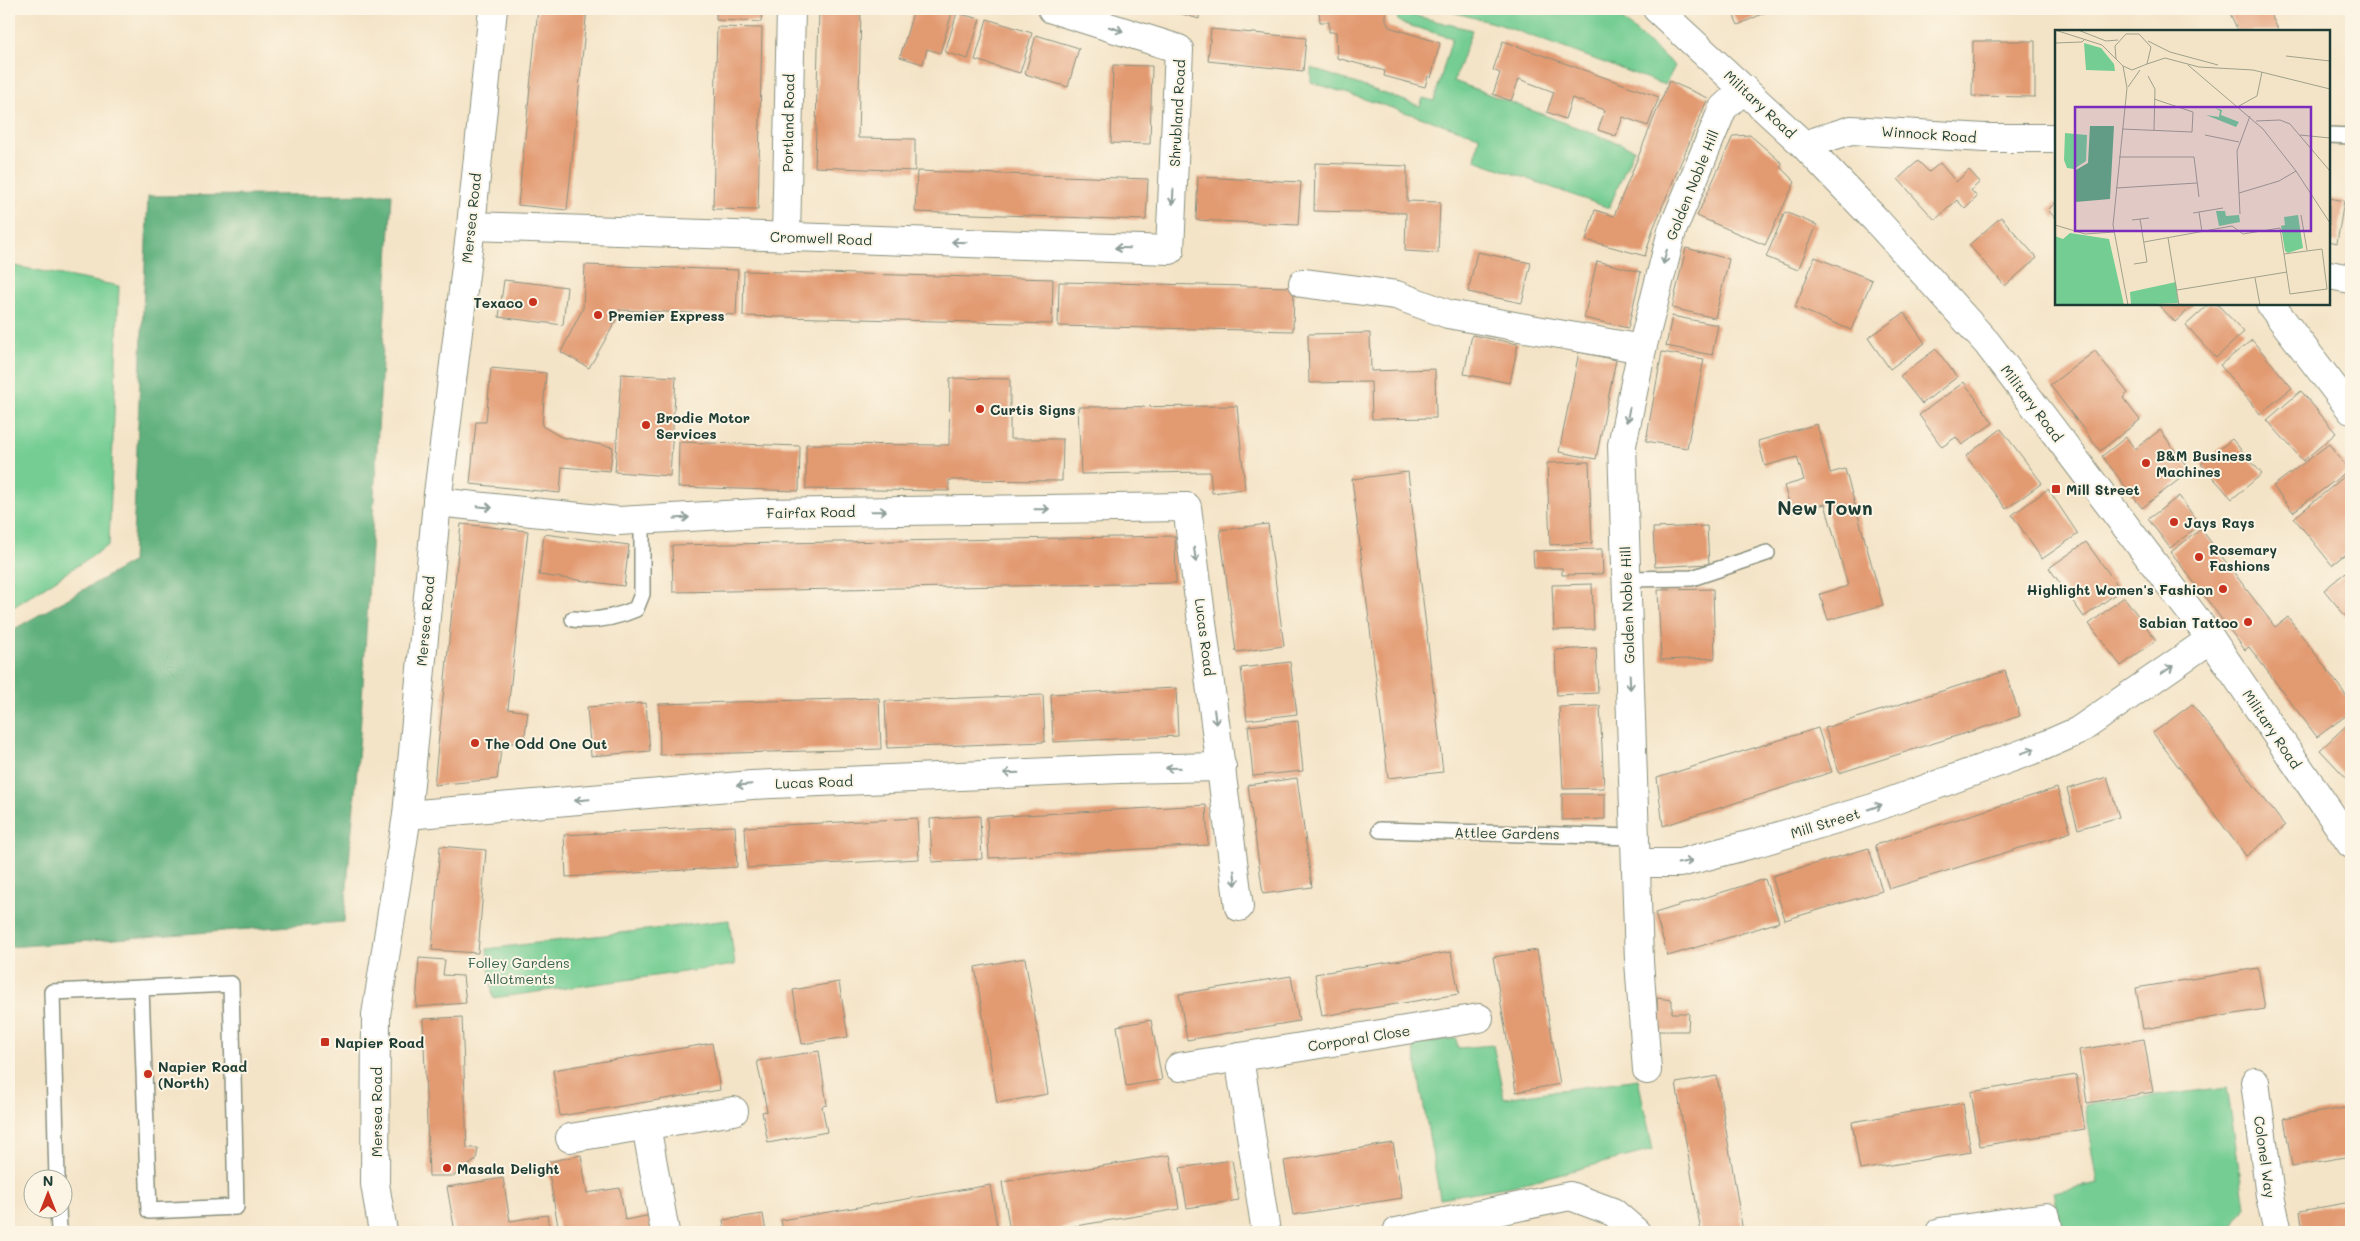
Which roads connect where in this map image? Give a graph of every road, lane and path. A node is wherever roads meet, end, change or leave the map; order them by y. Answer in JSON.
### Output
{"nodes":[{"id":1,"x":493,"y":9,"type":"edge"},
{"id":2,"x":791,"y":9,"type":"edge"},
{"id":3,"x":1052,"y":9,"type":"edge"},
{"id":4,"x":1657,"y":9,"type":"edge"},
{"id":5,"x":1744,"y":89,"type":"junction"},
{"id":6,"x":2330,"y":135,"type":"edge"},
{"id":7,"x":2351,"y":136,"type":"edge"},
{"id":8,"x":2055,"y":138,"type":"edge"},
{"id":9,"x":1804,"y":146,"type":"junction"},
{"id":10,"x":471,"y":226,"type":"junction"},
{"id":11,"x":786,"y":237,"type":"junction"},
{"id":12,"x":1170,"y":250,"type":"joint"},
{"id":13,"x":2330,"y":276,"type":"edge"},
{"id":14,"x":2351,"y":279,"type":"edge"},
{"id":15,"x":1302,"y":283,"type":"dead end"},
{"id":16,"x":2271,"y":305,"type":"edge"},
{"id":17,"x":1642,"y":349,"type":"junction"},
{"id":18,"x":2351,"y":410,"type":"edge"},
{"id":19,"x":437,"y":502,"type":"junction"},
{"id":20,"x":1187,"y":507,"type":"joint"},
{"id":21,"x":642,"y":520,"type":"junction"},
{"id":22,"x":1767,"y":553,"type":"dead end"},
{"id":23,"x":1626,"y":580,"type":"junction"},
{"id":24,"x":573,"y":619,"type":"dead end"},
{"id":25,"x":2211,"y":640,"type":"junction"},
{"id":26,"x":1222,"y":767,"type":"junction"},
{"id":27,"x":407,"y":815,"type":"junction"},
{"id":28,"x":1380,"y":830,"type":"dead end"},
{"id":29,"x":1634,"y":836,"type":"junction"},
{"id":30,"x":2351,"y":844,"type":"edge"},
{"id":31,"x":1637,"y":864,"type":"junction"},
{"id":32,"x":1239,"y":907,"type":"dead end"},
{"id":33,"x":141,"y":988,"type":"junction"},
{"id":34,"x":1480,"y":1018,"type":"dead end"},
{"id":35,"x":1239,"y":1057,"type":"junction"},
{"id":36,"x":1179,"y":1067,"type":"dead end"},
{"id":37,"x":1647,"y":1070,"type":"dead end"},
{"id":38,"x":2255,"y":1082,"type":"dead end"},
{"id":39,"x":734,"y":1111,"type":"dead end"},
{"id":40,"x":646,"y":1126,"type":"junction"},
{"id":41,"x":570,"y":1138,"type":"dead end"},
{"id":42,"x":57,"y":1168,"type":"edge"},
{"id":43,"x":58,"y":1218,"type":"edge"},
{"id":44,"x":58,"y":1232,"type":"edge"},
{"id":45,"x":383,"y":1232,"type":"edge"},
{"id":46,"x":666,"y":1232,"type":"edge"},
{"id":47,"x":1266,"y":1232,"type":"edge"},
{"id":48,"x":1397,"y":1232,"type":"edge"},
{"id":49,"x":1636,"y":1232,"type":"edge"},
{"id":50,"x":1940,"y":1232,"type":"edge"},
{"id":51,"x":2048,"y":1232,"type":"edge"},
{"id":52,"x":2278,"y":1232,"type":"edge"}],
"edges":[{"from":1,"to":10,"type":"street","name":"Mersea Road"},
{"from":2,"to":11,"type":"street","name":"Portland Road"},
{"from":3,"to":12,"type":"street","name":"Shrubland Road","one_way":true},
{"from":4,"to":5,"type":"street","name":"Military Road"},
{"from":5,"to":9,"type":"street","name":"Military Road"},
{"from":5,"to":17,"type":"street","name":"Golden Noble Hill","one_way":true},
{"from":6,"to":7,"type":"lane"},
{"from":8,"to":9,"type":"street","name":"Winnock Road"},
{"from":9,"to":25,"type":"street","name":"Military Road"},
{"from":10,"to":11,"type":"street","name":"Cromwell Road"},
{"from":10,"to":19,"type":"street","name":"Mersea Road"},
{"from":12,"to":11,"type":"street","name":"Cromwell Road","one_way":true},
{"from":13,"to":14,"type":"street"},
{"from":15,"to":17,"type":"street"},
{"from":16,"to":18,"type":"street"},
{"from":17,"to":23,"type":"street","name":"Golden Noble Hill","one_way":true},
{"from":19,"to":21,"type":"street","name":"Fairfax Road","one_way":true},
{"from":19,"to":27,"type":"street","name":"Mersea Road"},
{"from":21,"to":20,"type":"street","name":"Fairfax Road","one_way":true},
{"from":20,"to":26,"type":"street","name":"Lucas Road","one_way":true},
{"from":21,"to":24,"type":"lane"},
{"from":22,"to":23,"type":"lane"},
{"from":23,"to":29,"type":"street","name":"Golden Noble Hill","one_way":true},
{"from":25,"to":30,"type":"street","name":"Military Road"},
{"from":31,"to":25,"type":"street","name":"Mill Street","one_way":true},
{"from":26,"to":27,"type":"street","name":"Lucas Road","one_way":true},
{"from":26,"to":32,"type":"street","name":"Lucas Road","one_way":true},
{"from":27,"to":45,"type":"street","name":"Mersea Road"},
{"from":28,"to":29,"type":"lane","name":"Attlee Gardens"},
{"from":29,"to":31,"type":"street","name":"Golden Noble Hill"},
{"from":31,"to":37,"type":"street"},
{"from":33,"to":33,"type":"lane"},
{"from":33,"to":42,"type":"lane"},
{"from":34,"to":35,"type":"street","name":"Corporal Close"},
{"from":35,"to":36,"type":"street","name":"Corporal Close"},
{"from":35,"to":47,"type":"street"},
{"from":38,"to":52,"type":"street","name":"Colonel Way"},
{"from":39,"to":40,"type":"street"},
{"from":40,"to":41,"type":"street"},
{"from":40,"to":46,"type":"street"},
{"from":43,"to":44,"type":"lane"},
{"from":48,"to":49,"type":"street"},
{"from":50,"to":51,"type":"street"}]}
